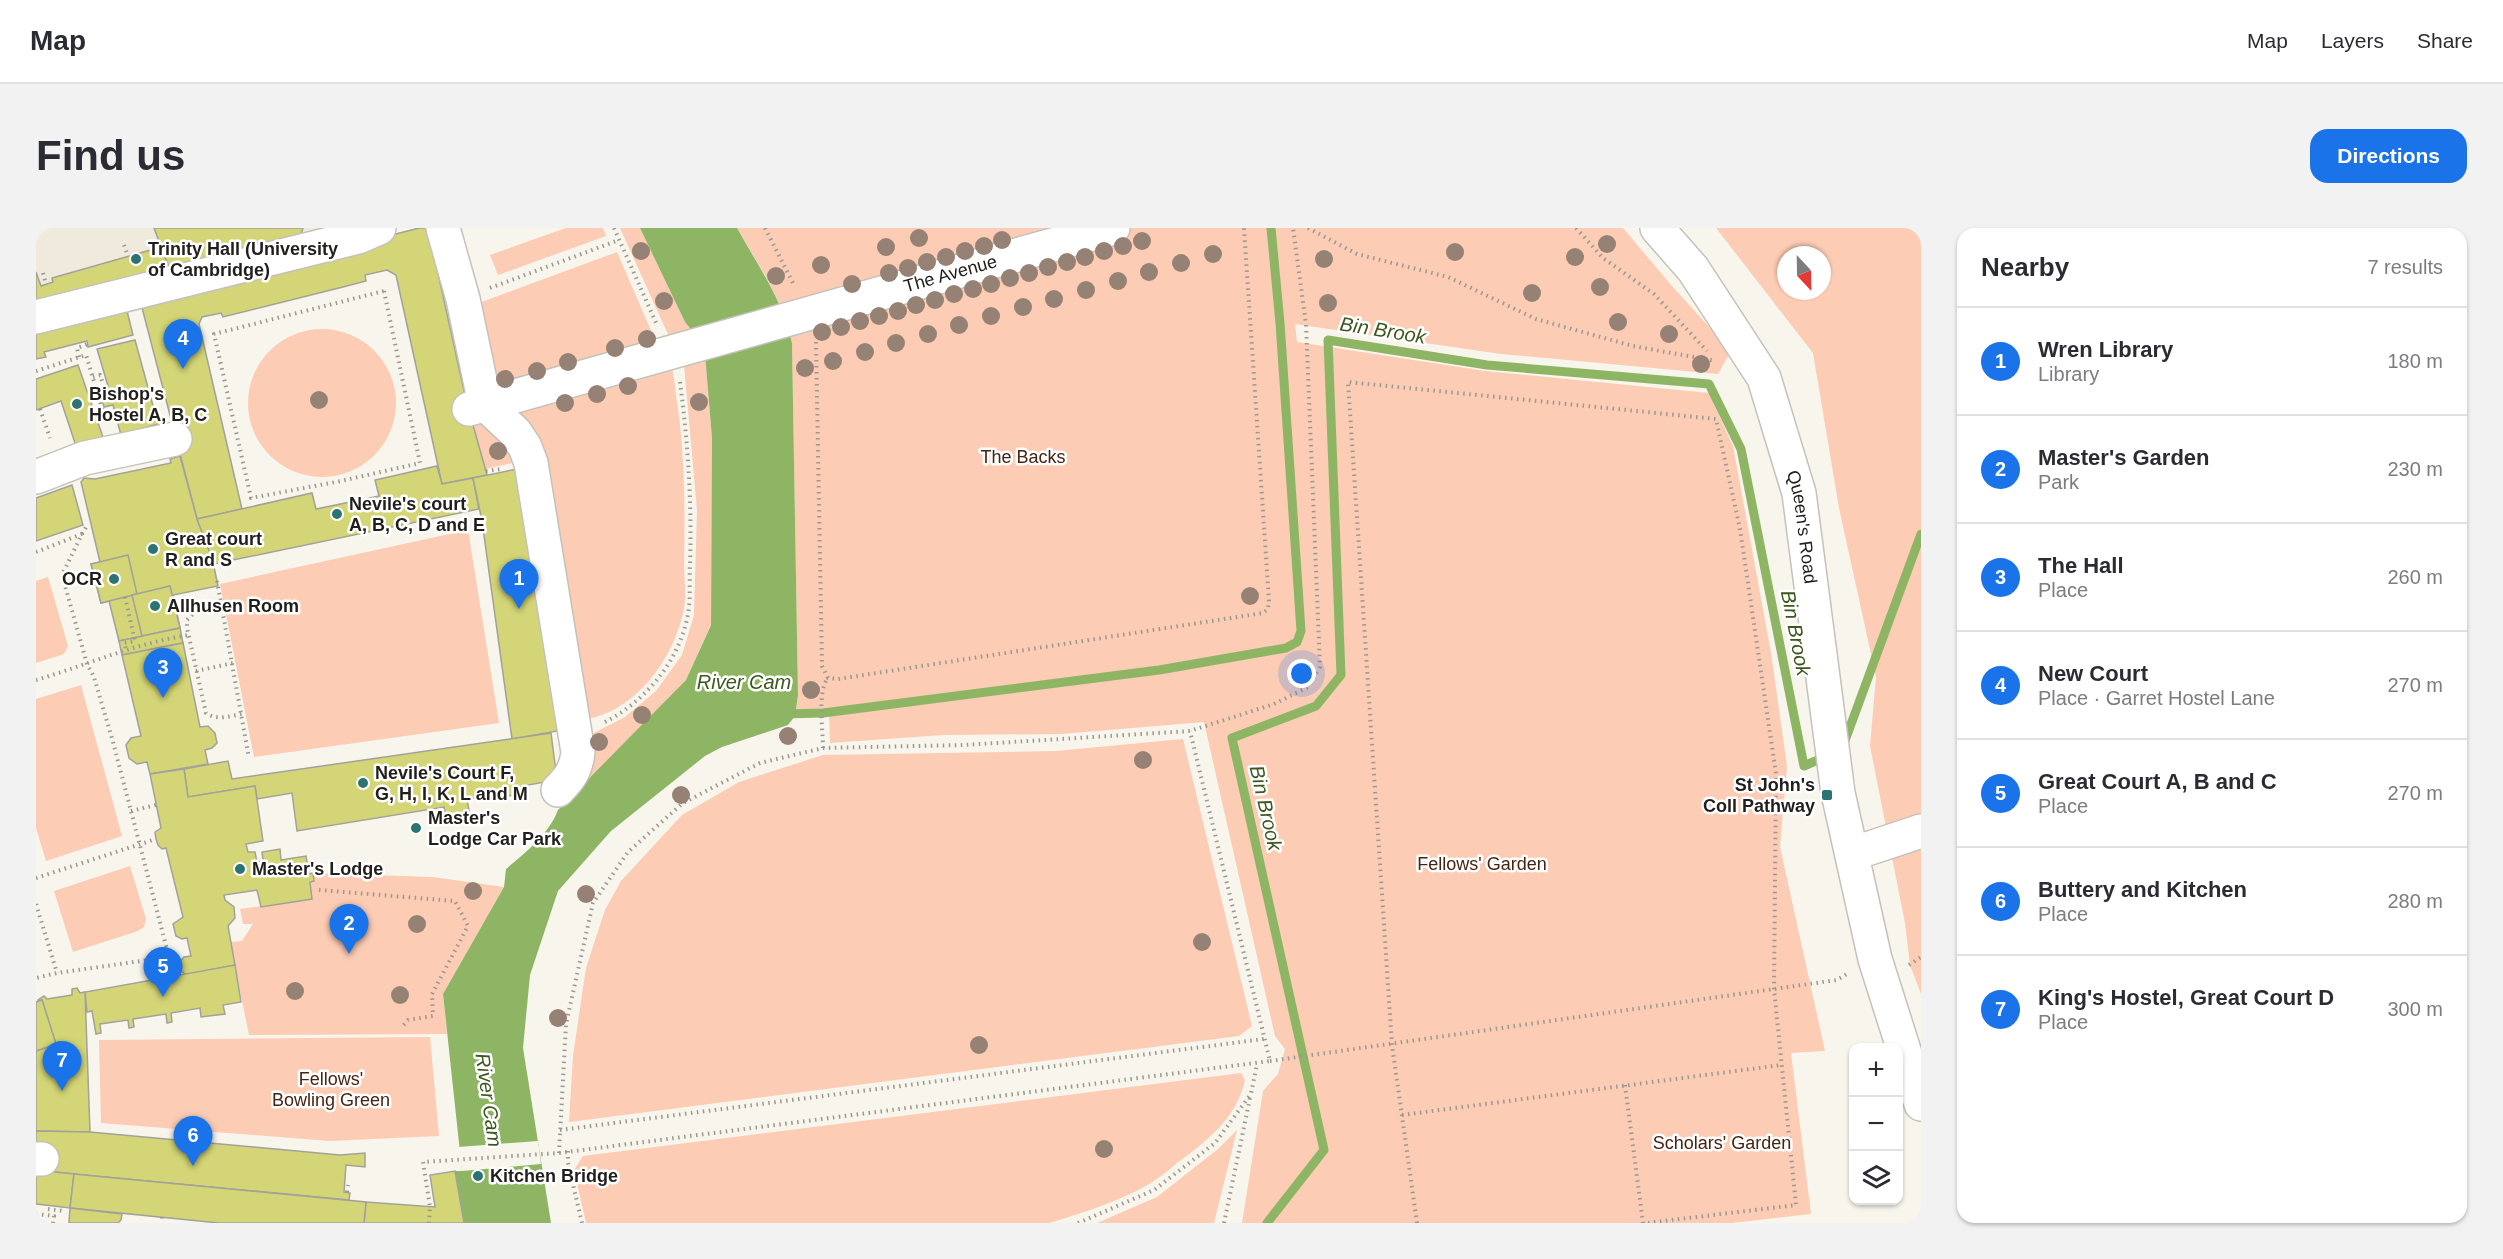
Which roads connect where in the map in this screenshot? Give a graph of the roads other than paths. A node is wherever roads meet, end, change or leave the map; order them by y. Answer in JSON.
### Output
{"nodes":[{"id":1,"x":379,"y":228,"type":"edge"},
{"id":2,"x":443,"y":228,"type":"edge"},
{"id":3,"x":1113,"y":228,"type":"edge"},
{"id":4,"x":1657,"y":228,"type":"edge"},
{"id":5,"x":36,"y":317,"type":"edge"},
{"id":6,"x":477,"y":406,"type":"junction"},
{"id":7,"x":175,"y":439,"type":"dead end"},
{"id":8,"x":36,"y":477,"type":"edge"},
{"id":9,"x":558,"y":790,"type":"dead end"},
{"id":10,"x":1921,"y":831,"type":"edge"},
{"id":11,"x":1852,"y":854,"type":"junction"},
{"id":12,"x":1921,"y":1104,"type":"edge"}],
"edges":[{"from":1,"to":5,"type":"main road"},
{"from":2,"to":6,"type":"main road"},
{"from":3,"to":6,"type":"main road","name":"The Avenue"},
{"from":4,"to":11,"type":"main road","name":"Queen's Road"},
{"from":6,"to":9,"type":"main road"},
{"from":7,"to":8,"type":"main road"},
{"from":10,"to":11,"type":"main road"},
{"from":11,"to":12,"type":"main road","name":"Queen's Road"}]}
